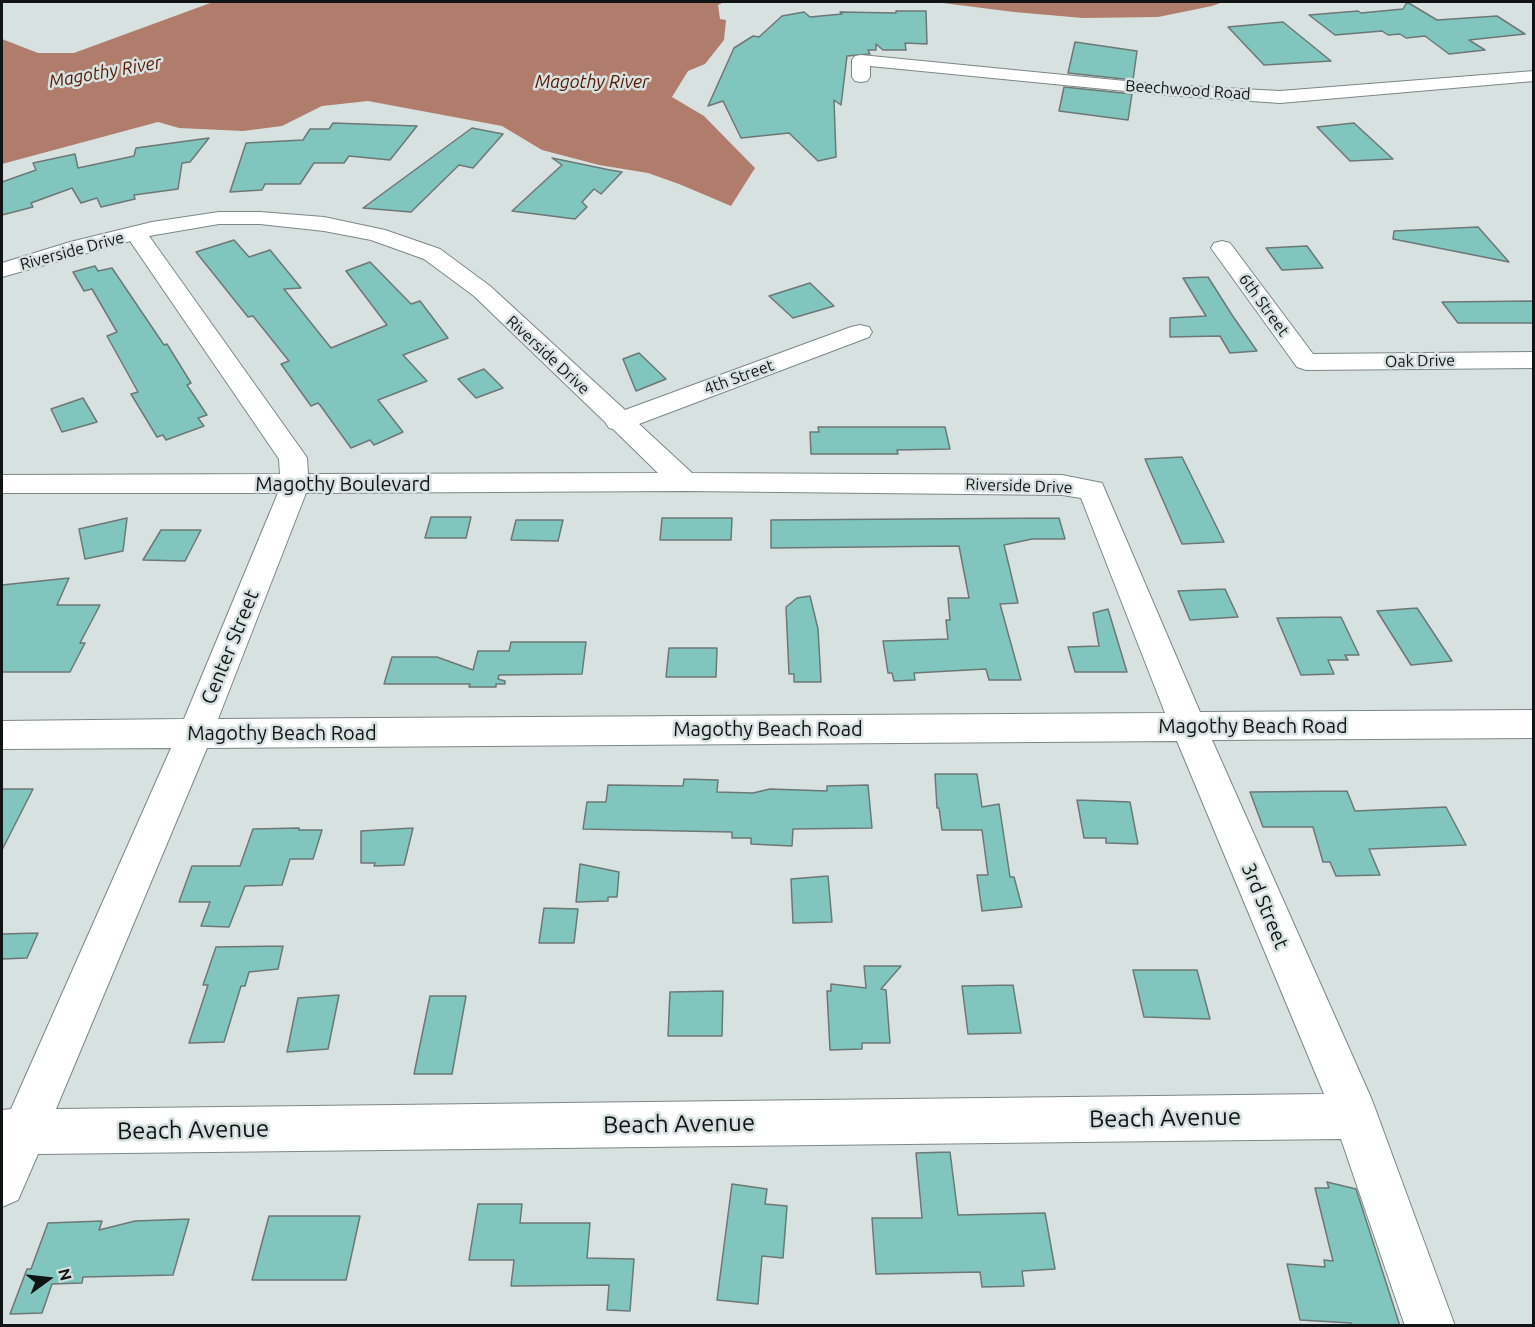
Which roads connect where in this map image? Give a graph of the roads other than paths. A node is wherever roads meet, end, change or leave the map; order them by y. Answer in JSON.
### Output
{"nodes":[{"id":1,"x":1533,"y":76,"type":"edge"},
{"id":2,"x":861,"y":77,"type":"dead end"},
{"id":3,"x":136,"y":233,"type":"junction"},
{"id":4,"x":1222,"y":248,"type":"dead end"},
{"id":5,"x":2,"y":270,"type":"edge"},
{"id":6,"x":860,"y":332,"type":"dead end"},
{"id":7,"x":1533,"y":360,"type":"edge"},
{"id":8,"x":1306,"y":362,"type":"joint"},
{"id":9,"x":618,"y":422,"type":"junction"},
{"id":10,"x":685,"y":482,"type":"junction"},
{"id":11,"x":2,"y":484,"type":"edge"},
{"id":12,"x":295,"y":485,"type":"junction"},
{"id":13,"x":1092,"y":490,"type":"joint"},
{"id":14,"x":1533,"y":724,"type":"edge"},
{"id":15,"x":1188,"y":726,"type":"junction"},
{"id":16,"x":195,"y":734,"type":"junction"},
{"id":17,"x":2,"y":735,"type":"edge"},
{"id":18,"x":1356,"y":1116,"type":"junction"},
{"id":19,"x":13,"y":1132,"type":"edge"},
{"id":20,"x":2,"y":1184,"type":"edge"},
{"id":21,"x":1430,"y":1326,"type":"edge"}],
"edges":[{"from":1,"to":2,"type":"street","name":"Beechwood Road"},
{"from":3,"to":5,"type":"street","name":"Riverside Drive"},
{"from":3,"to":9,"type":"street","name":"Riverside Drive"},
{"from":3,"to":12,"type":"street","name":"Center Street"},
{"from":4,"to":8,"type":"street","name":"6th Street"},
{"from":6,"to":9,"type":"street","name":"4th Street"},
{"from":7,"to":8,"type":"street","name":"Oak Drive"},
{"from":9,"to":10,"type":"street","name":"Riverside Drive"},
{"from":10,"to":12,"type":"street","name":"Magothy Boulevard"},
{"from":10,"to":13,"type":"street","name":"Riverside Drive"},
{"from":11,"to":12,"type":"street","name":"Magothy Boulevard"},
{"from":12,"to":16,"type":"street","name":"Center Street"},
{"from":13,"to":15,"type":"street","name":"3rd Street"},
{"from":14,"to":15,"type":"street","name":"Magothy Beach Road"},
{"from":15,"to":16,"type":"street","name":"Magothy Beach Road"},
{"from":15,"to":18,"type":"street","name":"3rd Street"},
{"from":16,"to":17,"type":"street","name":"Magothy Beach Road"},
{"from":16,"to":19,"type":"street","name":"Center Street"},
{"from":18,"to":19,"type":"street","name":"Beach Avenue"},
{"from":18,"to":21,"type":"street","name":"3rd Street"},
{"from":19,"to":20,"type":"street","name":"Center Street"}]}
